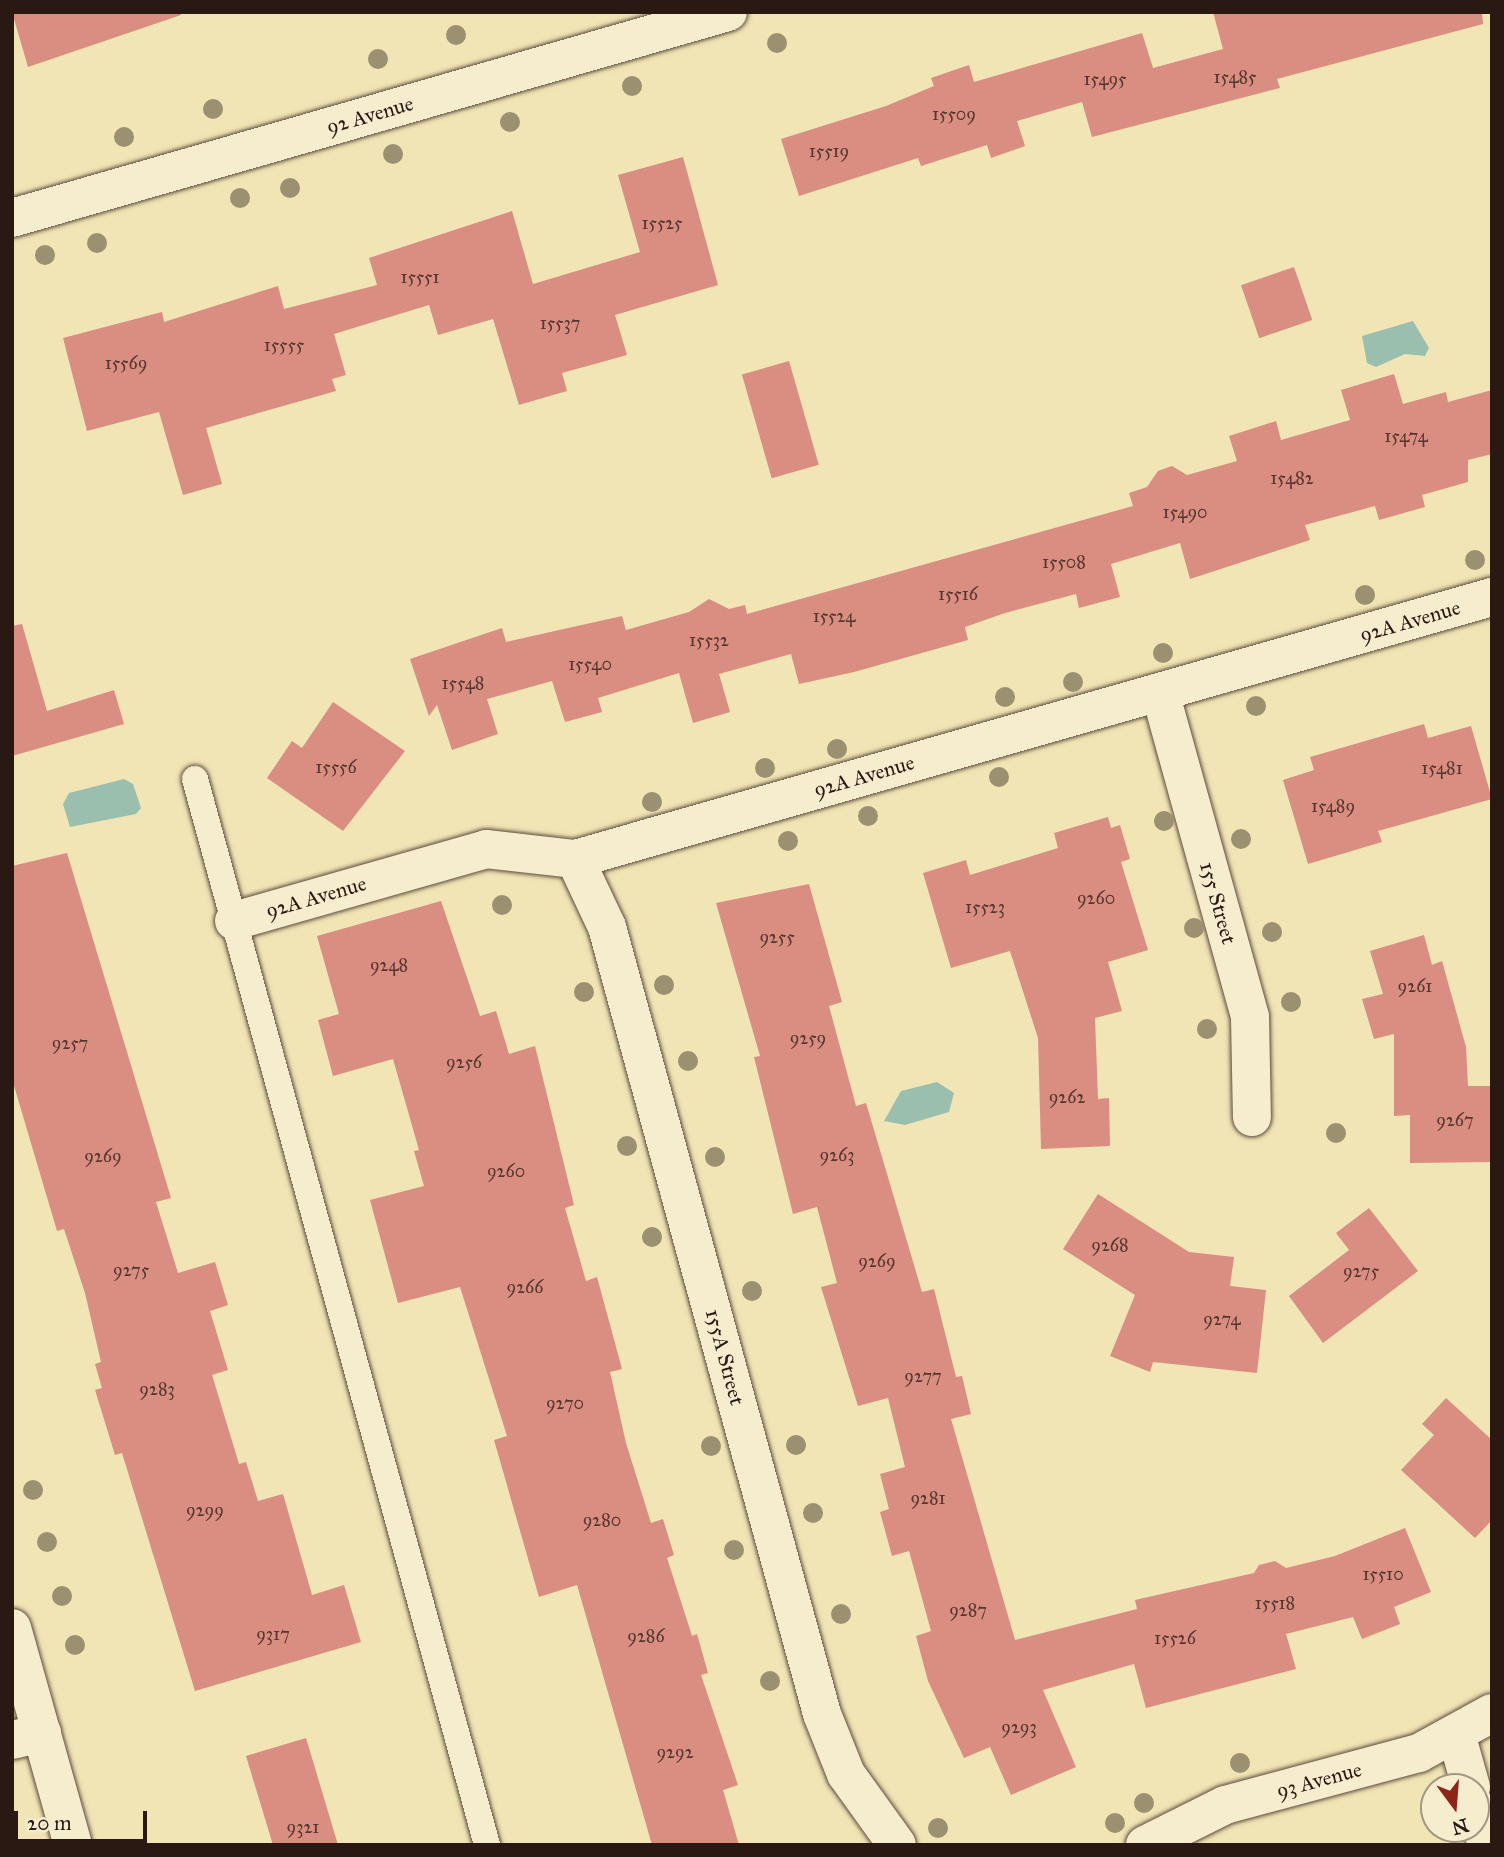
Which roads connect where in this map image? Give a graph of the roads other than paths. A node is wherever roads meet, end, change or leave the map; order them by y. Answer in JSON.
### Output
{"nodes":[{"id":1,"x":728,"y":12,"type":"edge"},
{"id":2,"x":12,"y":218,"type":"edge"},
{"id":3,"x":1492,"y":597,"type":"edge"},
{"id":4,"x":1160,"y":692,"type":"junction"},
{"id":5,"x":195,"y":779,"type":"dead end"},
{"id":6,"x":575,"y":859,"type":"junction"},
{"id":7,"x":234,"y":920,"type":"junction"},
{"id":8,"x":1252,"y":1118,"type":"dead end"},
{"id":9,"x":12,"y":1628,"type":"edge"},
{"id":10,"x":1492,"y":1713,"type":"edge"},
{"id":11,"x":27,"y":1737,"type":"edge"},
{"id":12,"x":1457,"y":1737,"type":"junction"},
{"id":13,"x":1467,"y":1773,"type":"edge"},
{"id":14,"x":73,"y":1845,"type":"edge"},
{"id":15,"x":487,"y":1845,"type":"edge"},
{"id":16,"x":897,"y":1845,"type":"edge"},
{"id":17,"x":1145,"y":1845,"type":"edge"}],
"edges":[{"from":1,"to":2,"type":"street","name":"92 Avenue"},
{"from":3,"to":4,"type":"street","name":"92A Avenue"},
{"from":4,"to":6,"type":"street","name":"92A Avenue"},
{"from":4,"to":8,"type":"street","name":"155 Street"},
{"from":5,"to":7,"type":"lane"},
{"from":6,"to":7,"type":"street","name":"92A Avenue"},
{"from":6,"to":16,"type":"street","name":"155A Street"},
{"from":7,"to":15,"type":"lane"},
{"from":9,"to":11,"type":"street"},
{"from":10,"to":12,"type":"street","name":"93 Avenue"},
{"from":11,"to":14,"type":"street"},
{"from":12,"to":13,"type":"street"},
{"from":12,"to":17,"type":"street","name":"93 Avenue"}]}
